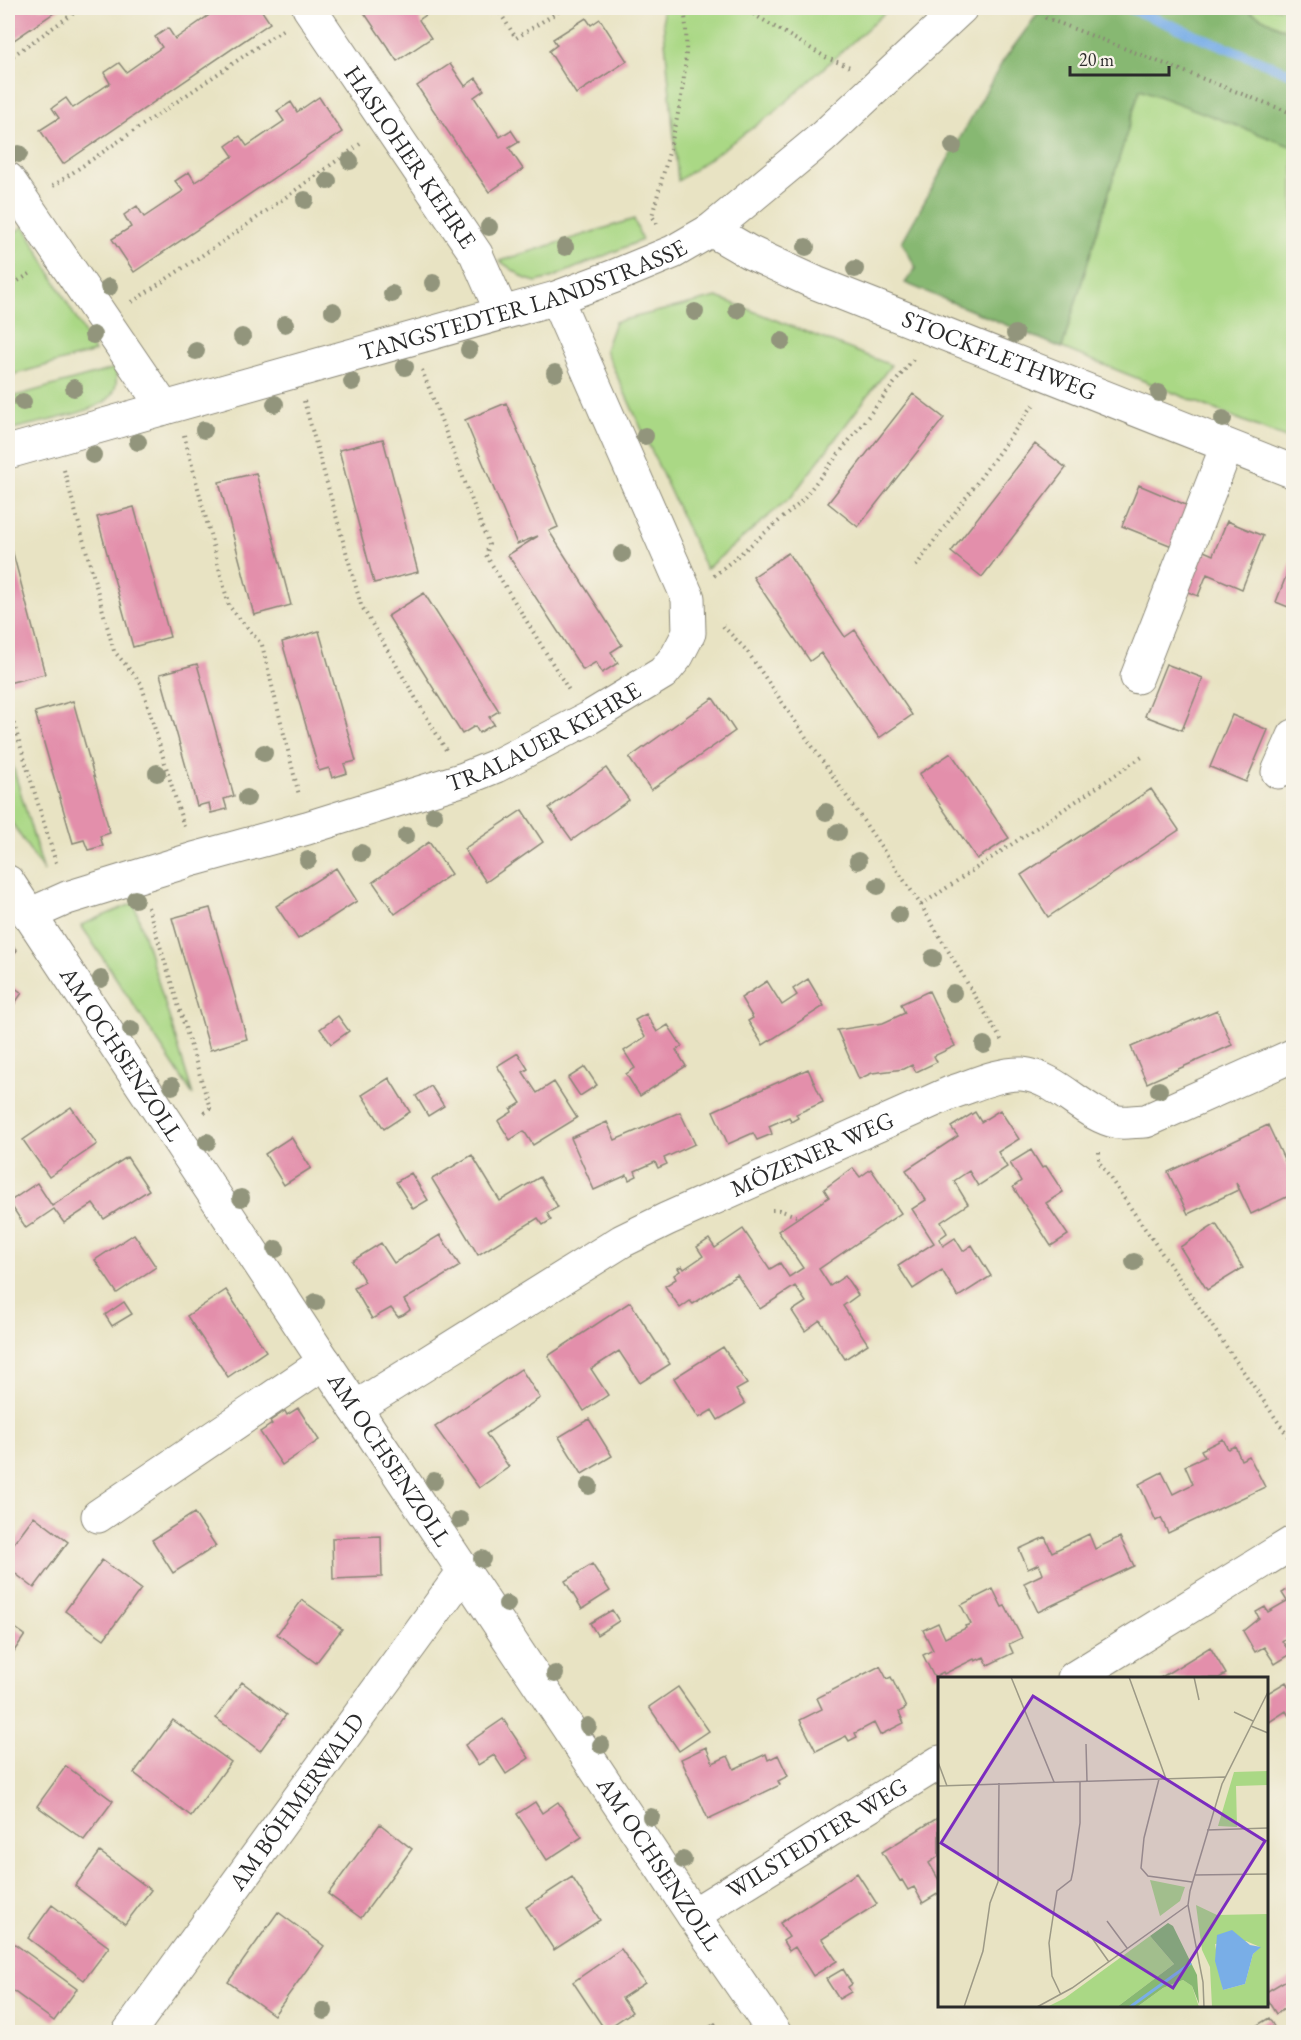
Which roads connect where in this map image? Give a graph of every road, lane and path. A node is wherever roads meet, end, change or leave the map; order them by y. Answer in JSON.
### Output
{"nodes":[{"id":1,"x":81,"y":8,"type":"edge"},
{"id":2,"x":309,"y":8,"type":"edge"},
{"id":3,"x":497,"y":8,"type":"edge"},
{"id":4,"x":564,"y":8,"type":"edge"},
{"id":5,"x":684,"y":8,"type":"edge"},
{"id":6,"x":743,"y":8,"type":"edge"},
{"id":7,"x":961,"y":8,"type":"edge"},
{"id":8,"x":1038,"y":8,"type":"edge"},
{"id":9,"x":281,"y":30,"type":"dead end"},
{"id":10,"x":8,"y":59,"type":"edge"},
{"id":11,"x":884,"y":81,"type":"junction"},
{"id":12,"x":1293,"y":114,"type":"edge"},
{"id":13,"x":390,"y":124,"type":"junction"},
{"id":14,"x":16,"y":192,"type":"edge"},
{"id":15,"x":711,"y":230,"type":"junction"},
{"id":16,"x":673,"y":252,"type":"junction"},
{"id":17,"x":556,"y":298,"type":"junction"},
{"id":18,"x":502,"y":313,"type":"junction"},
{"id":19,"x":104,"y":320,"type":"junction"},
{"id":20,"x":934,"y":332,"type":"junction"},
{"id":21,"x":411,"y":340,"type":"junction"},
{"id":22,"x":296,"y":371,"type":"junction"},
{"id":23,"x":1053,"y":378,"type":"junction"},
{"id":24,"x":170,"y":406,"type":"junction"},
{"id":25,"x":56,"y":439,"type":"junction"},
{"id":26,"x":1227,"y":446,"type":"junction"},
{"id":27,"x":8,"y":452,"type":"edge"},
{"id":28,"x":1293,"y":472,"type":"edge"},
{"id":29,"x":916,"y":566,"type":"dead end"},
{"id":30,"x":688,"y":597,"type":"junction"},
{"id":31,"x":1137,"y":677,"type":"dead end"},
{"id":32,"x":8,"y":713,"type":"edge"},
{"id":33,"x":586,"y":718,"type":"junction"},
{"id":34,"x":1293,"y":736,"type":"edge"},
{"id":35,"x":1145,"y":755,"type":"dead end"},
{"id":36,"x":1278,"y":772,"type":"dead end"},
{"id":37,"x":464,"y":779,"type":"junction"},
{"id":38,"x":307,"y":828,"type":"junction"},
{"id":39,"x":194,"y":859,"type":"junction"},
{"id":40,"x":139,"y":876,"type":"junction"},
{"id":41,"x":8,"y":882,"type":"edge"},
{"id":42,"x":67,"y":898,"type":"junction"},
{"id":43,"x":921,"y":905,"type":"junction"},
{"id":44,"x":29,"y":915,"type":"junction"},
{"id":45,"x":1293,"y":1055,"type":"edge"},
{"id":46,"x":1022,"y":1074,"type":"junction"},
{"id":47,"x":1101,"y":1117,"type":"junction"},
{"id":48,"x":178,"y":1139,"type":"junction"},
{"id":49,"x":769,"y":1210,"type":"dead end"},
{"id":50,"x":799,"y":1217,"type":"dead end"},
{"id":51,"x":325,"y":1362,"type":"junction"},
{"id":52,"x":355,"y":1408,"type":"junction"},
{"id":53,"x":1293,"y":1444,"type":"edge"},
{"id":54,"x":98,"y":1516,"type":"dead end"},
{"id":55,"x":1293,"y":1542,"type":"edge"},
{"id":56,"x":465,"y":1570,"type":"junction"},
{"id":57,"x":1076,"y":1677,"type":"edge"},
{"id":58,"x":938,"y":1763,"type":"edge"},
{"id":59,"x":693,"y":1915,"type":"junction"},
{"id":60,"x":129,"y":2032,"type":"edge"},
{"id":61,"x":774,"y":2032,"type":"edge"}],
"edges":[{"from":1,"to":10,"type":"path"},
{"from":2,"to":13,"type":"street","name":"HASLOHER KEHRE"},
{"from":3,"to":4,"type":"path"},
{"from":5,"to":16,"type":"path"},
{"from":6,"to":11,"type":"path"},
{"from":7,"to":11,"type":"street","name":"TANGSTEDTER LANDSTRASSE"},
{"from":8,"to":12,"type":"path"},
{"from":9,"to":14,"type":"path"},
{"from":11,"to":15,"type":"street","name":"TANGSTEDTER LANDSTRASSE"},
{"from":13,"to":18,"type":"street","name":"HASLOHER KEHRE"},
{"from":13,"to":19,"type":"path"},
{"from":14,"to":19,"type":"street"},
{"from":15,"to":16,"type":"street","name":"TANGSTEDTER LANDSTRASSE"},
{"from":15,"to":20,"type":"street","name":"STOCKFLETHWEG"},
{"from":16,"to":17,"type":"street","name":"TANGSTEDTER LANDSTRASSE"},
{"from":17,"to":18,"type":"street","name":"TANGSTEDTER LANDSTRASSE"},
{"from":17,"to":30,"type":"street","name":"TRALAUER KEHRE"},
{"from":18,"to":21,"type":"street","name":"TANGSTEDTER LANDSTRASSE"},
{"from":19,"to":24,"type":"street"},
{"from":20,"to":23,"type":"street","name":"STOCKFLETHWEG"},
{"from":20,"to":30,"type":"path"},
{"from":21,"to":22,"type":"street","name":"TANGSTEDTER LANDSTRASSE"},
{"from":21,"to":33,"type":"path"},
{"from":22,"to":24,"type":"street","name":"TANGSTEDTER LANDSTRASSE"},
{"from":22,"to":37,"type":"path"},
{"from":23,"to":26,"type":"street","name":"STOCKFLETHWEG"},
{"from":23,"to":29,"type":"path"},
{"from":24,"to":25,"type":"street","name":"TANGSTEDTER LANDSTRASSE"},
{"from":24,"to":38,"type":"path"},
{"from":25,"to":27,"type":"street","name":"TANGSTEDTER LANDSTRASSE"},
{"from":25,"to":39,"type":"path"},
{"from":26,"to":28,"type":"street","name":"STOCKFLETHWEG"},
{"from":26,"to":31,"type":"street"},
{"from":30,"to":33,"type":"street","name":"TRALAUER KEHRE"},
{"from":30,"to":43,"type":"path"},
{"from":32,"to":42,"type":"path"},
{"from":33,"to":37,"type":"street","name":"TRALAUER KEHRE"},
{"from":34,"to":36,"type":"street"},
{"from":35,"to":43,"type":"path"},
{"from":37,"to":38,"type":"street","name":"TRALAUER KEHRE"},
{"from":38,"to":39,"type":"street","name":"TRALAUER KEHRE"},
{"from":39,"to":40,"type":"street","name":"TRALAUER KEHRE"},
{"from":40,"to":42,"type":"street","name":"TRALAUER KEHRE"},
{"from":40,"to":48,"type":"path"},
{"from":41,"to":44,"type":"street","name":"AM OCHSENZOLL"},
{"from":42,"to":44,"type":"street","name":"TRALAUER KEHRE"},
{"from":43,"to":46,"type":"path"},
{"from":44,"to":48,"type":"street","name":"AM OCHSENZOLL"},
{"from":45,"to":47,"type":"street"},
{"from":46,"to":47,"type":"street"},
{"from":46,"to":52,"type":"street","name":"MÖZENER WEG"},
{"from":47,"to":53,"type":"path"},
{"from":48,"to":51,"type":"street","name":"AM OCHSENZOLL"},
{"from":49,"to":50,"type":"path"},
{"from":51,"to":52,"type":"street","name":"AM OCHSENZOLL"},
{"from":51,"to":54,"type":"street"},
{"from":52,"to":56,"type":"street","name":"AM OCHSENZOLL"},
{"from":55,"to":57,"type":"street"},
{"from":56,"to":59,"type":"street","name":"AM OCHSENZOLL"},
{"from":56,"to":60,"type":"street","name":"AM BÖHMERWALD"},
{"from":58,"to":59,"type":"street","name":"WILSTEDTER WEG"},
{"from":59,"to":61,"type":"street","name":"AM OCHSENZOLL"}]}
